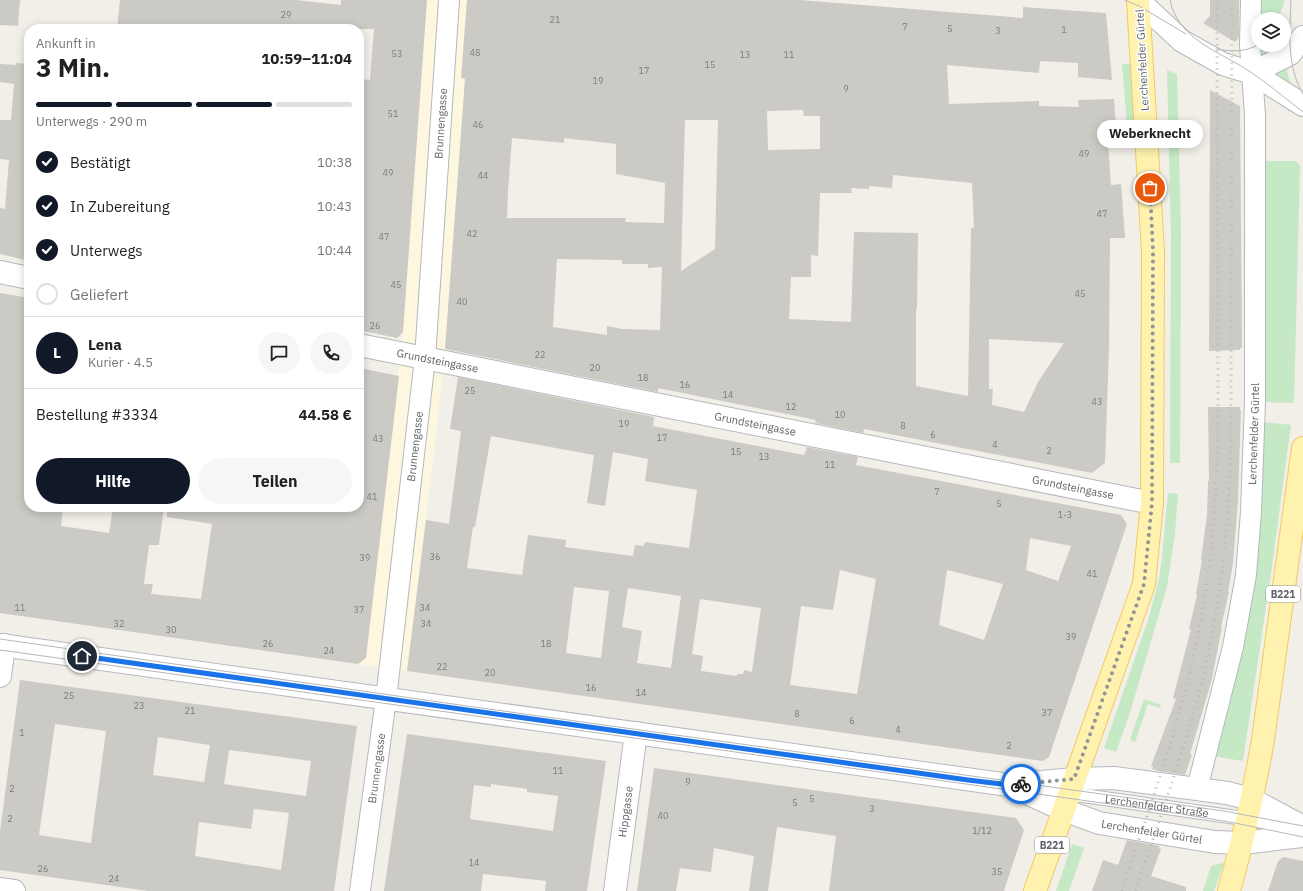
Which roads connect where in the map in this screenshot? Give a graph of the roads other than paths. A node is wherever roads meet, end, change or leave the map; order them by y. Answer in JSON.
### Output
{"nodes":[{"id":1,"x":450,"y":0,"type":"edge"},
{"id":2,"x":1138,"y":0,"type":"edge"},
{"id":3,"x":1251,"y":0,"type":"edge"},
{"id":4,"x":1303,"y":37,"type":"edge"},
{"id":5,"x":1252,"y":73,"type":"junction"},
{"id":6,"x":1303,"y":105,"type":"edge"},
{"id":7,"x":0,"y":272,"type":"edge"},
{"id":8,"x":24,"y":277,"type":"edge"},
{"id":9,"x":364,"y":346,"type":"edge"},
{"id":10,"x":425,"y":358,"type":"junction"},
{"id":11,"x":1303,"y":448,"type":"edge"},
{"id":12,"x":1152,"y":503,"type":"junction"},
{"id":13,"x":2,"y":645,"type":"edge"},
{"id":14,"x":0,"y":676,"type":"edge"},
{"id":15,"x":386,"y":699,"type":"junction"},
{"id":16,"x":636,"y":733,"type":"junction"},
{"id":17,"x":1010,"y":785,"type":"junction"},
{"id":18,"x":1197,"y":789,"type":"junction"},
{"id":19,"x":1069,"y":795,"type":"junction"},
{"id":20,"x":1249,"y":809,"type":"junction"},
{"id":21,"x":1303,"y":827,"type":"edge"},
{"id":22,"x":1303,"y":832,"type":"edge"},
{"id":23,"x":1303,"y":836,"type":"edge"},
{"id":24,"x":1242,"y":843,"type":"junction"},
{"id":25,"x":0,"y":889,"type":"edge"},
{"id":26,"x":14,"y":891,"type":"edge"},
{"id":27,"x":360,"y":891,"type":"edge"},
{"id":28,"x":615,"y":891,"type":"edge"},
{"id":29,"x":1035,"y":891,"type":"edge"},
{"id":30,"x":1229,"y":891,"type":"edge"}],
"edges":[{"from":1,"to":10,"type":"street","name":"Brunnengasse"},
{"from":2,"to":5,"type":"main road","name":"Lerchenfelder Gürtel"},
{"from":2,"to":12,"type":"main road","name":"Lerchenfelder Gürtel","number":"B221"},
{"from":3,"to":5,"type":"street","name":"Lerchenfelder Gürtel"},
{"from":4,"to":5,"type":"main road"},
{"from":5,"to":6,"type":"main road","name":"Lerchenfelder Gürtel"},
{"from":5,"to":18,"type":"street","name":"Lerchenfelder Gürtel"},
{"from":7,"to":8,"type":"main road"},
{"from":9,"to":10,"type":"main road","name":"Grundsteingasse"},
{"from":10,"to":12,"type":"main road","name":"Grundsteingasse"},
{"from":10,"to":15,"type":"street","name":"Brunnengasse"},
{"from":11,"to":20,"type":"main road","number":"B221"},
{"from":12,"to":19,"type":"main road","name":"Lerchenfelder Gürtel","number":"B221"},
{"from":13,"to":14,"type":"main road"},
{"from":13,"to":15,"type":"main road"},
{"from":15,"to":16,"type":"main road"},
{"from":15,"to":27,"type":"street","name":"Brunnengasse"},
{"from":16,"to":17,"type":"main road"},
{"from":16,"to":28,"type":"main road","name":"Hippgasse"},
{"from":17,"to":19,"type":"main road","name":"Lerchenfelder Gürtel"},
{"from":17,"to":19,"type":"main road","name":"Lerchenfelder Gürtel"},
{"from":18,"to":19,"type":"main road","name":"Lerchenfelder Gürtel"},
{"from":18,"to":20,"type":"main road","name":"Lerchenfelder Gürtel"},
{"from":19,"to":20,"type":"lane","name":"Lerchenfelder Straße"},
{"from":19,"to":24,"type":"main road","name":"Lerchenfelder Gürtel"},
{"from":19,"to":29,"type":"main road","name":"Lerchenfelder Gürtel","number":"B221"},
{"from":20,"to":21,"type":"main road","name":"Lerchenfelder Straße"},
{"from":20,"to":22,"type":"lane","name":"Lerchenfelder Straße"},
{"from":20,"to":24,"type":"main road","number":"B221"},
{"from":23,"to":24,"type":"main road"},
{"from":24,"to":30,"type":"main road","number":"B221"},
{"from":25,"to":26,"type":"main road"}]}
